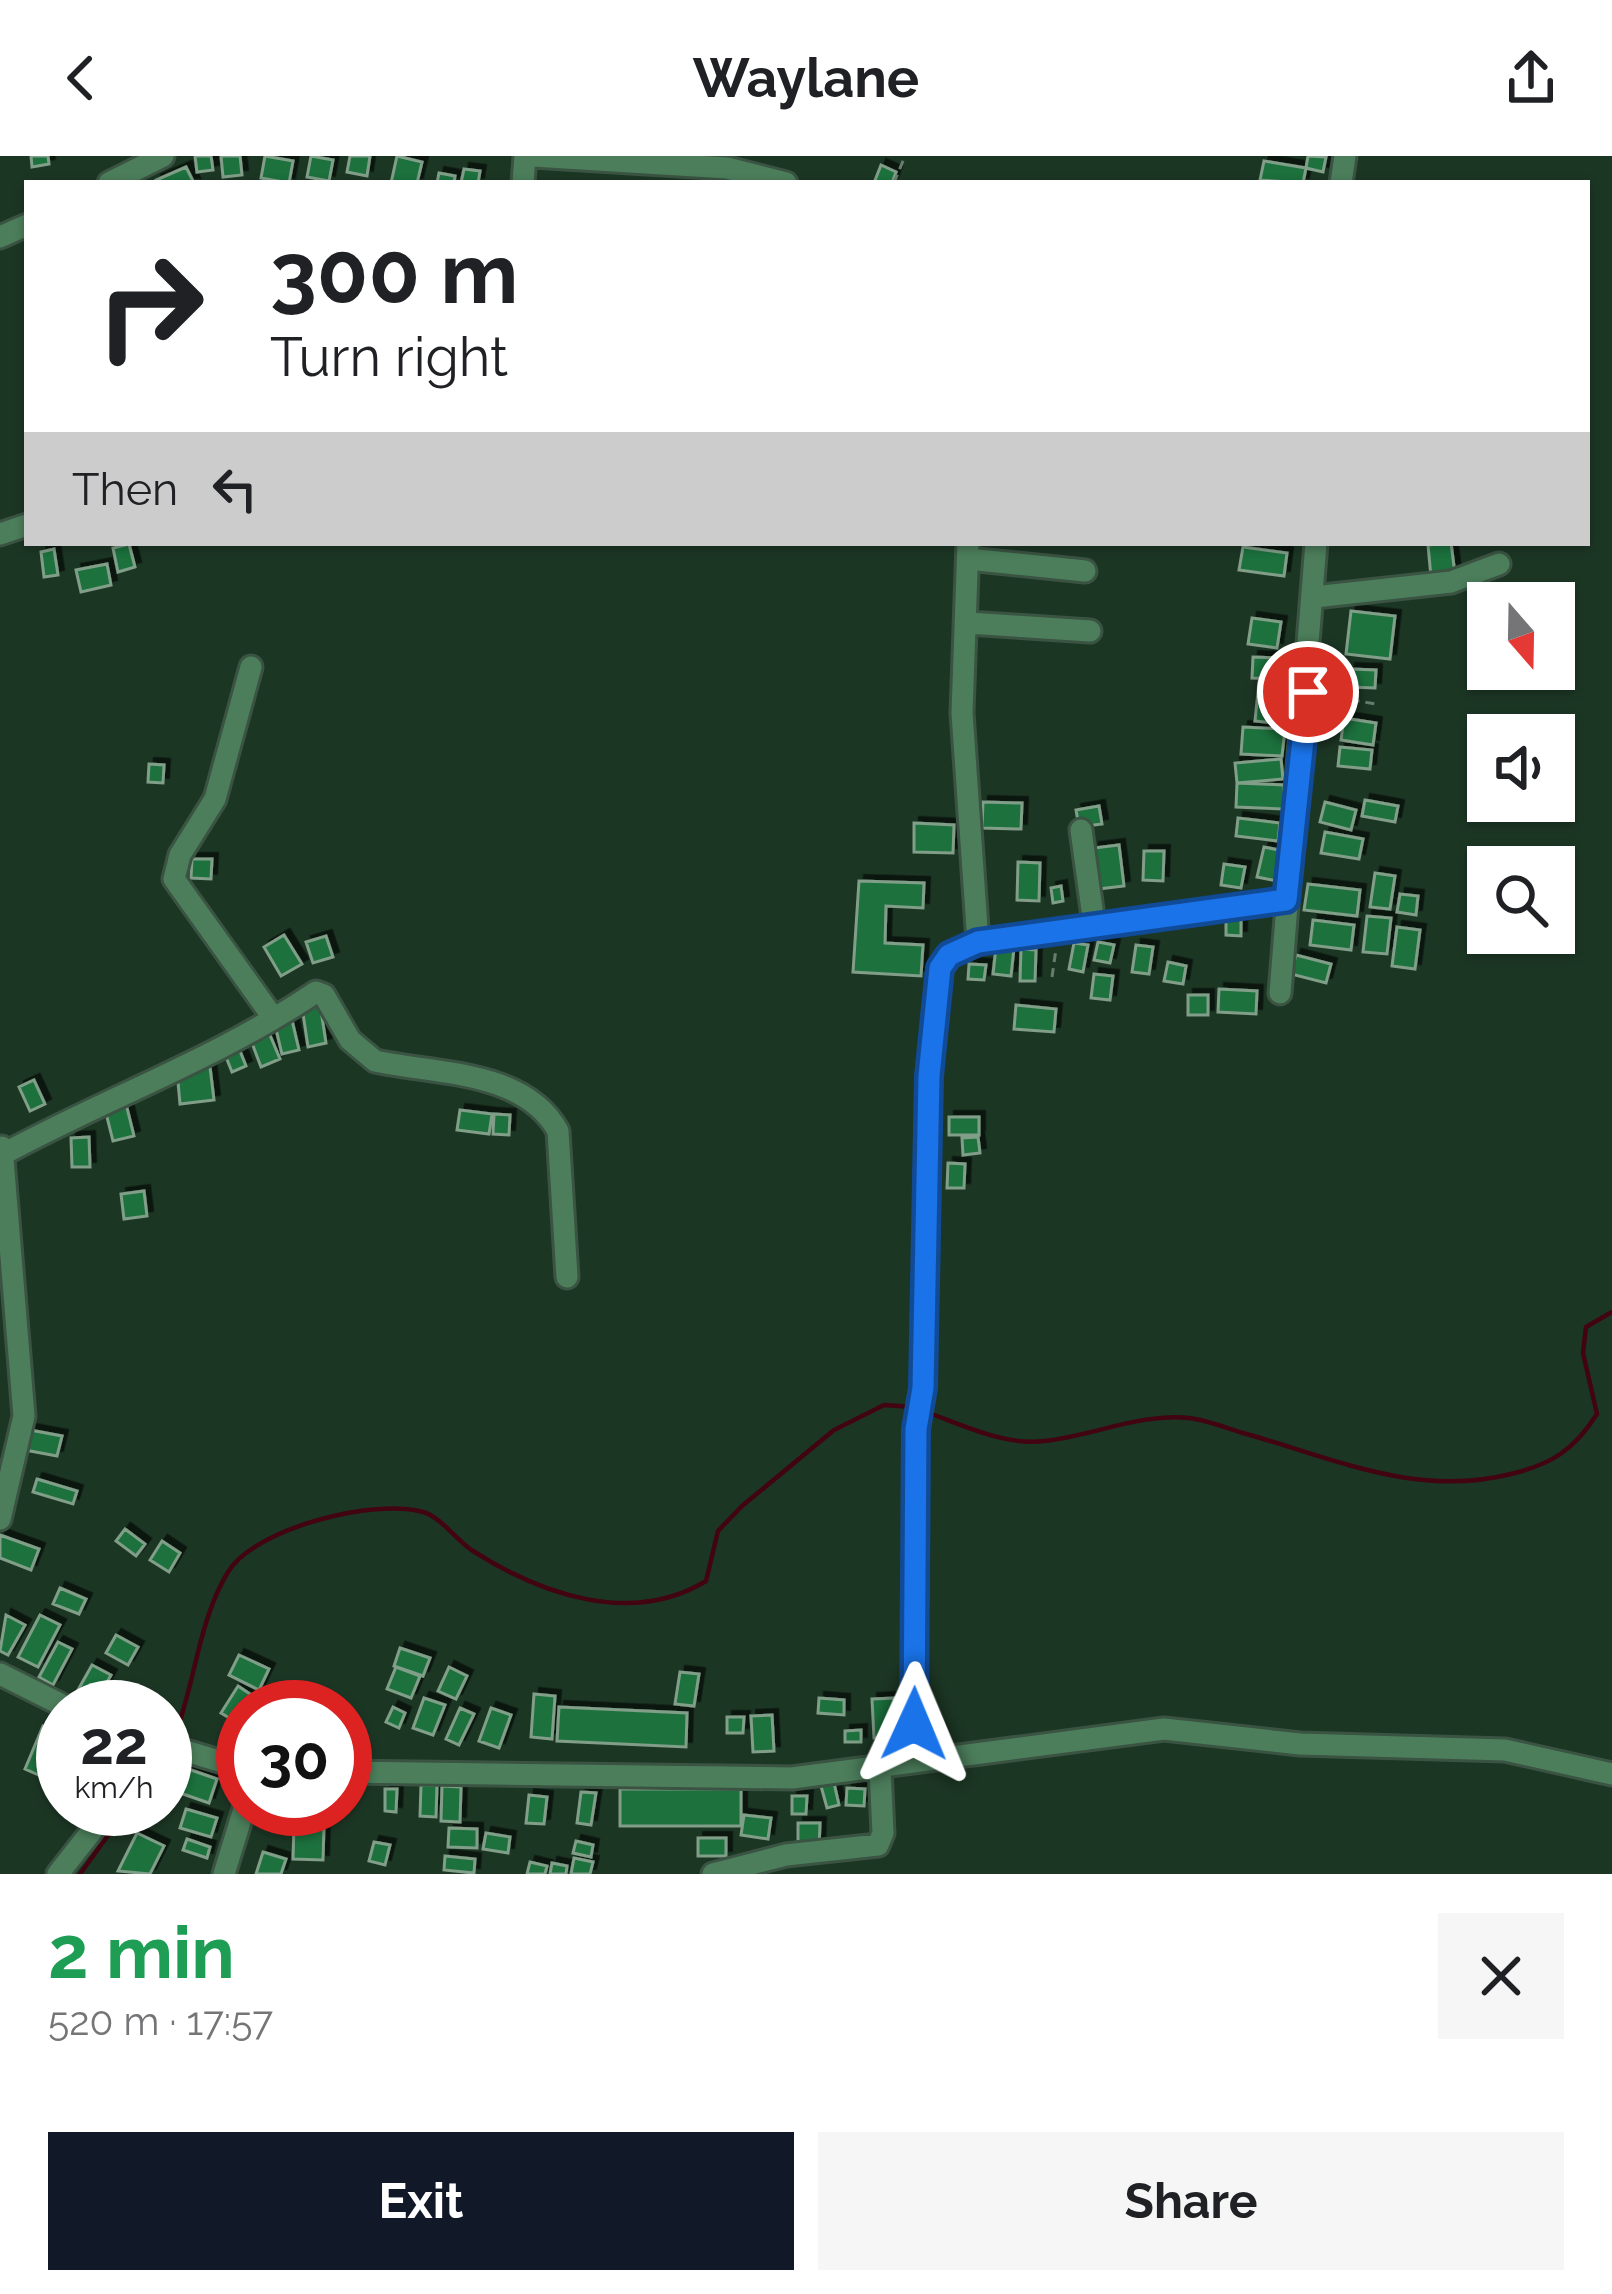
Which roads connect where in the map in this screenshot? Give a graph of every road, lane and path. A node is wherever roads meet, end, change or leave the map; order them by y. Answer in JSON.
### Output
{"nodes":[{"id":1,"x":163,"y":156,"type":"edge"},
{"id":2,"x":529,"y":156,"type":"edge"},
{"id":3,"x":115,"y":180,"type":"edge"},
{"id":4,"x":774,"y":180,"type":"edge"},
{"id":5,"x":1316,"y":546,"type":"edge"},
{"id":6,"x":968,"y":551,"type":"edge"},
{"id":7,"x":1499,"y":564,"type":"dead end"},
{"id":8,"x":1085,"y":571,"type":"dead end"},
{"id":9,"x":1314,"y":596,"type":"junction"},
{"id":10,"x":968,"y":623,"type":"junction"},
{"id":11,"x":1090,"y":632,"type":"dead end"},
{"id":12,"x":251,"y":667,"type":"dead end"},
{"id":13,"x":1308,"y":692,"type":"junction"},
{"id":14,"x":1376,"y":704,"type":"dead end"},
{"id":15,"x":1082,"y":830,"type":"dead end"},
{"id":16,"x":1286,"y":900,"type":"junction"},
{"id":17,"x":1094,"y":924,"type":"junction"},
{"id":18,"x":1059,"y":930,"type":"junction"},
{"id":19,"x":978,"y":942,"type":"junction"},
{"id":20,"x":1052,"y":977,"type":"dead end"},
{"id":21,"x":1280,"y":993,"type":"dead end"},
{"id":22,"x":272,"y":1016,"type":"junction"},
{"id":23,"x":2,"y":1150,"type":"edge"},
{"id":24,"x":567,"y":1277,"type":"dead end"},
{"id":25,"x":0,"y":1519,"type":"edge"},
{"id":26,"x":0,"y":1674,"type":"edge"},
{"id":27,"x":36,"y":1692,"type":"edge"},
{"id":28,"x":914,"y":1761,"type":"junction"},
{"id":29,"x":880,"y":1769,"type":"junction"},
{"id":30,"x":372,"y":1773,"type":"edge"},
{"id":31,"x":1612,"y":1774,"type":"edge"},
{"id":32,"x":88,"y":1836,"type":"edge"},
{"id":33,"x":236,"y":1836,"type":"edge"},
{"id":34,"x":58,"y":1874,"type":"edge"},
{"id":35,"x":224,"y":1874,"type":"edge"},
{"id":36,"x":713,"y":1874,"type":"edge"}],
"edges":[{"from":1,"to":3,"type":"street"},
{"from":2,"to":4,"type":"street"},
{"from":5,"to":9,"type":"street"},
{"from":6,"to":8,"type":"street"},
{"from":6,"to":10,"type":"street"},
{"from":7,"to":9,"type":"street"},
{"from":9,"to":13,"type":"street"},
{"from":10,"to":11,"type":"street"},
{"from":10,"to":19,"type":"street"},
{"from":12,"to":22,"type":"street"},
{"from":13,"to":14,"type":"path"},
{"from":13,"to":16,"type":"street"},
{"from":15,"to":17,"type":"street"},
{"from":16,"to":17,"type":"street"},
{"from":16,"to":21,"type":"street"},
{"from":17,"to":18,"type":"street"},
{"from":18,"to":19,"type":"street"},
{"from":18,"to":20,"type":"path"},
{"from":19,"to":28,"type":"street"},
{"from":22,"to":23,"type":"street"},
{"from":22,"to":24,"type":"street"},
{"from":23,"to":25,"type":"street"},
{"from":26,"to":27,"type":"street"},
{"from":28,"to":29,"type":"street"},
{"from":28,"to":31,"type":"street"},
{"from":29,"to":30,"type":"street"},
{"from":29,"to":36,"type":"street"},
{"from":32,"to":34,"type":"street"},
{"from":33,"to":35,"type":"street"}]}
